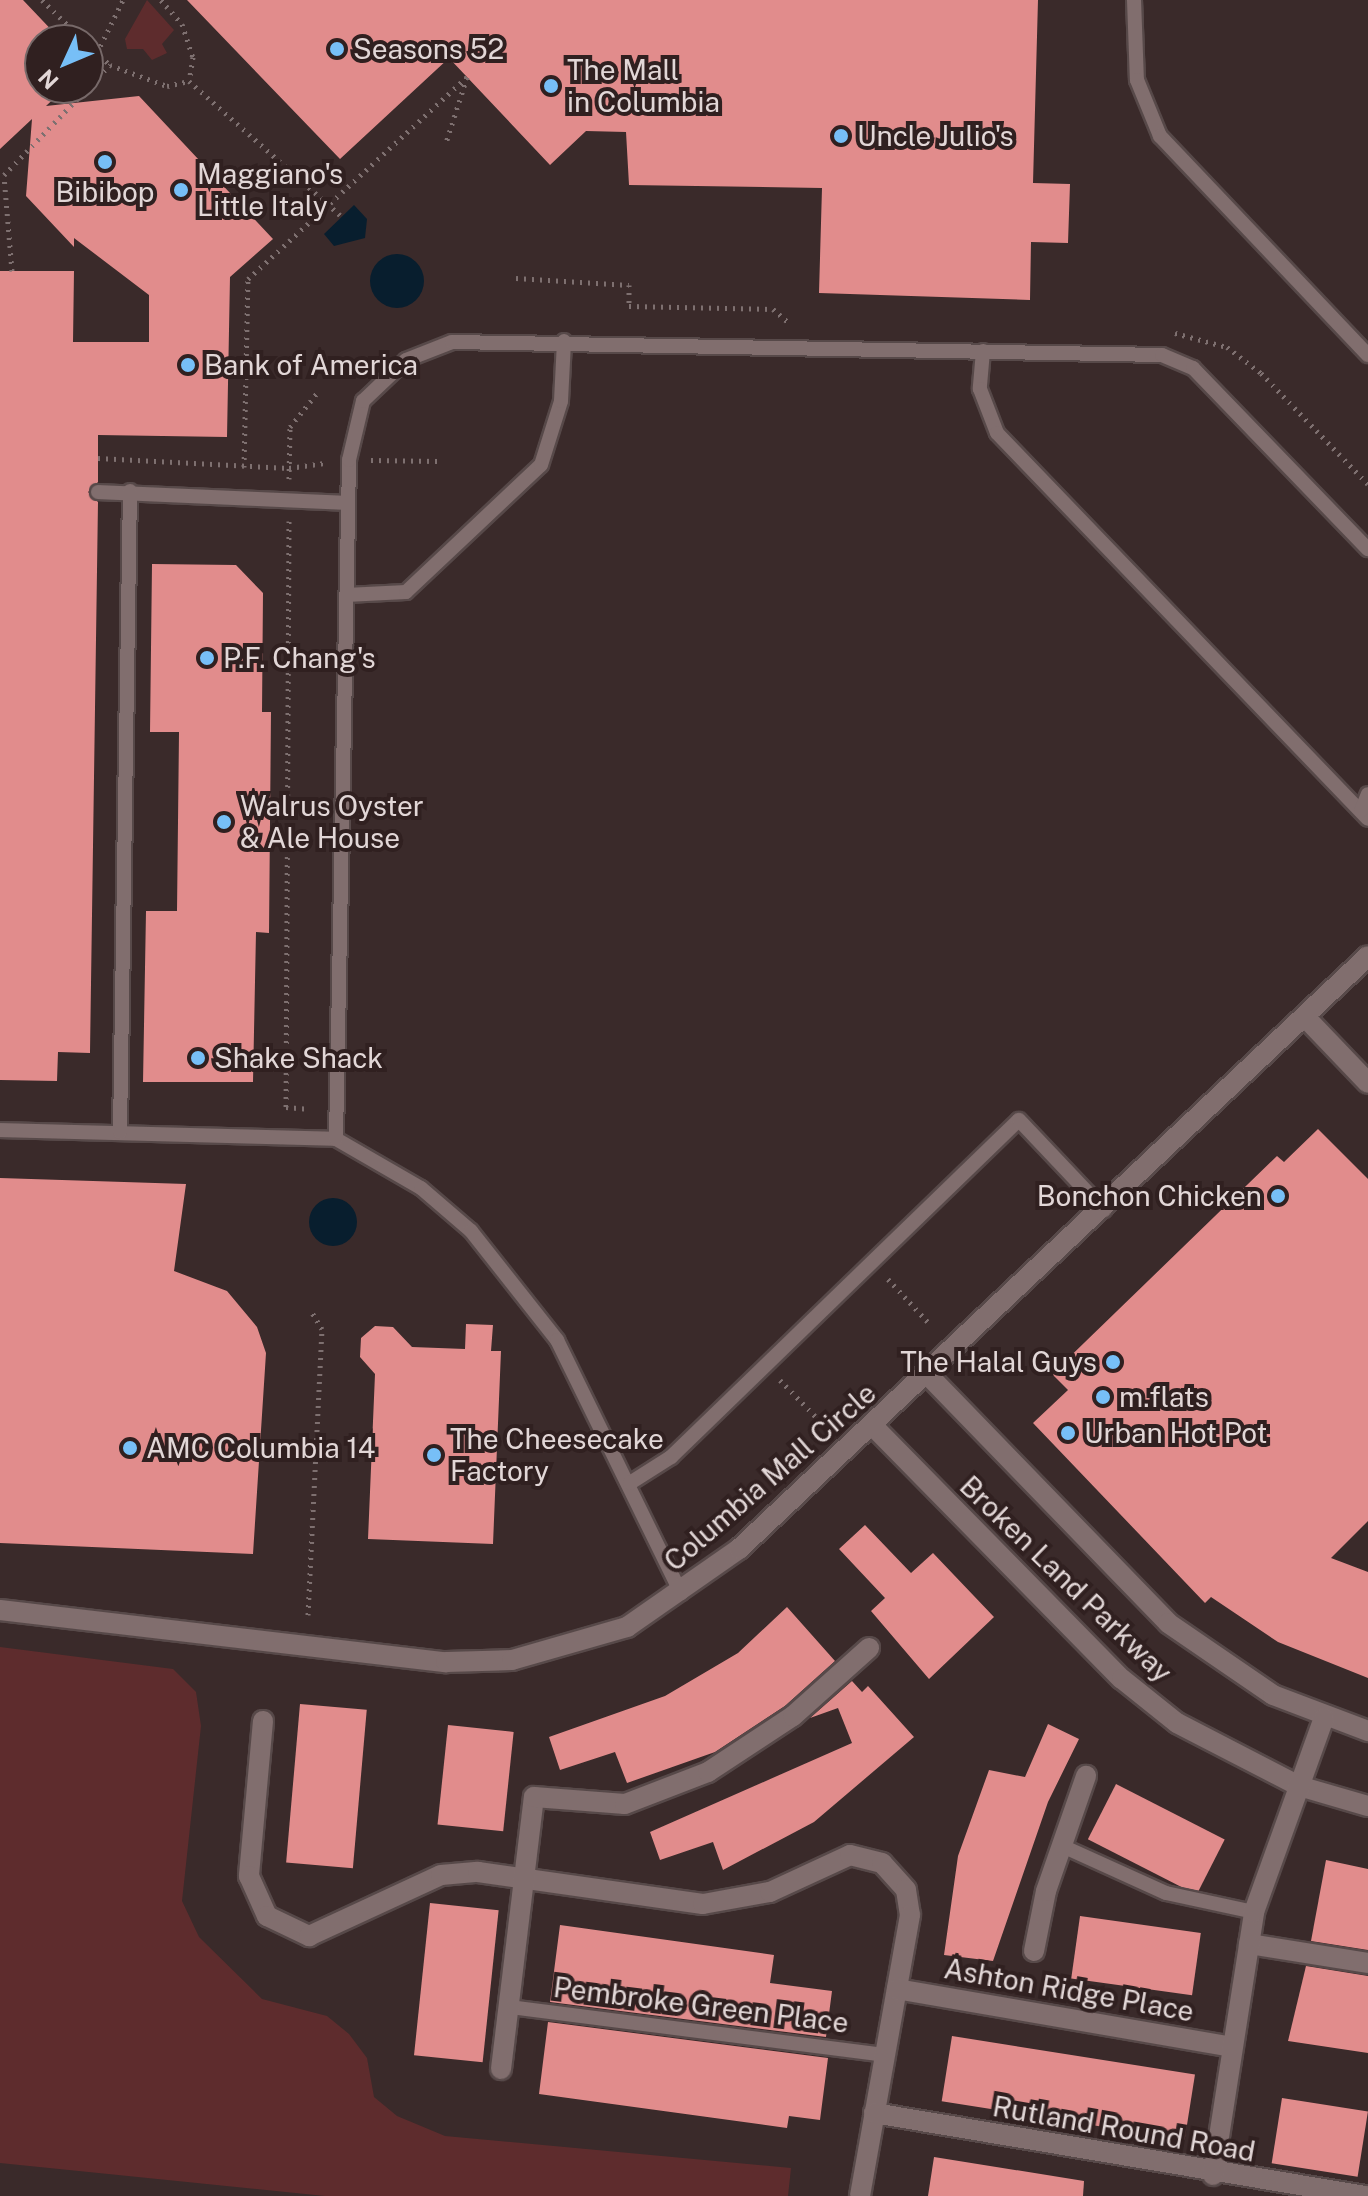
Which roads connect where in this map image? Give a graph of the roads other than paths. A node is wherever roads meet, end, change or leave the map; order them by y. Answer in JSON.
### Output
{"nodes":[{"id":1,"x":1134,"y":0,"type":"edge"},
{"id":2,"x":564,"y":341,"type":"junction"},
{"id":3,"x":983,"y":351,"type":"junction"},
{"id":4,"x":1368,"y":355,"type":"edge"},
{"id":5,"x":130,"y":491,"type":"junction"},
{"id":6,"x":98,"y":492,"type":"dead end"},
{"id":7,"x":348,"y":503,"type":"junction"},
{"id":8,"x":1368,"y":549,"type":"edge"},
{"id":9,"x":346,"y":595,"type":"junction"},
{"id":10,"x":1368,"y":794,"type":"edge"},
{"id":11,"x":1364,"y":815,"type":"edge"},
{"id":12,"x":1368,"y":956,"type":"edge"},
{"id":13,"x":1305,"y":1017,"type":"junction"},
{"id":14,"x":1368,"y":1083,"type":"edge"},
{"id":15,"x":0,"y":1130,"type":"edge"},
{"id":16,"x":120,"y":1132,"type":"junction"},
{"id":17,"x":336,"y":1139,"type":"junction"},
{"id":18,"x":1104,"y":1210,"type":"junction"},
{"id":19,"x":929,"y":1376,"type":"junction"},
{"id":20,"x":872,"y":1425,"type":"junction"},
{"id":21,"x":630,"y":1483,"type":"junction"},
{"id":22,"x":681,"y":1593,"type":"junction"},
{"id":23,"x":0,"y":1610,"type":"edge"},
{"id":24,"x":869,"y":1648,"type":"dead end"},
{"id":25,"x":1324,"y":1718,"type":"junction"},
{"id":26,"x":263,"y":1721,"type":"dead end"},
{"id":27,"x":1368,"y":1731,"type":"edge"},
{"id":28,"x":1086,"y":1776,"type":"dead end"},
{"id":29,"x":1299,"y":1786,"type":"junction"},
{"id":30,"x":1368,"y":1806,"type":"edge"},
{"id":31,"x":1060,"y":1845,"type":"junction"},
{"id":32,"x":525,"y":1878,"type":"junction"},
{"id":33,"x":1254,"y":1912,"type":"junction"},
{"id":34,"x":1249,"y":1944,"type":"junction"},
{"id":35,"x":1034,"y":1951,"type":"dead end"},
{"id":36,"x":1368,"y":1963,"type":"edge"},
{"id":37,"x":897,"y":1989,"type":"junction"},
{"id":38,"x":510,"y":2007,"type":"junction"},
{"id":39,"x":1232,"y":2047,"type":"junction"},
{"id":40,"x":885,"y":2055,"type":"junction"},
{"id":41,"x":501,"y":2069,"type":"dead end"},
{"id":42,"x":874,"y":2113,"type":"junction"},
{"id":43,"x":1213,"y":2175,"type":"junction"},
{"id":44,"x":860,"y":2196,"type":"edge"},
{"id":45,"x":1364,"y":2196,"type":"edge"}],
"edges":[{"from":1,"to":4,"type":"lane"},
{"from":2,"to":3,"type":"lane"},
{"from":2,"to":7,"type":"lane"},
{"from":2,"to":9,"type":"lane"},
{"from":3,"to":8,"type":"lane"},
{"from":3,"to":11,"type":"lane"},
{"from":5,"to":6,"type":"lane"},
{"from":5,"to":7,"type":"lane"},
{"from":5,"to":16,"type":"lane"},
{"from":7,"to":9,"type":"lane"},
{"from":9,"to":17,"type":"lane"},
{"from":10,"to":11,"type":"lane"},
{"from":12,"to":13,"type":"street","name":"Columbia Mall Circle"},
{"from":13,"to":14,"type":"street"},
{"from":13,"to":18,"type":"street","name":"Columbia Mall Circle"},
{"from":15,"to":16,"type":"lane"},
{"from":16,"to":17,"type":"lane"},
{"from":17,"to":21,"type":"lane"},
{"from":18,"to":19,"type":"street","name":"Columbia Mall Circle"},
{"from":18,"to":21,"type":"lane"},
{"from":19,"to":20,"type":"street","name":"Columbia Mall Circle"},
{"from":19,"to":25,"type":"street","name":"Broken Land Parkway"},
{"from":20,"to":22,"type":"street","name":"Columbia Mall Circle"},
{"from":20,"to":29,"type":"street","name":"Broken Land Parkway"},
{"from":21,"to":22,"type":"lane"},
{"from":22,"to":23,"type":"street","name":"Columbia Mall Circle"},
{"from":24,"to":32,"type":"street"},
{"from":25,"to":27,"type":"street","name":"Broken Land Parkway"},
{"from":25,"to":29,"type":"street"},
{"from":26,"to":32,"type":"street"},
{"from":28,"to":31,"type":"street"},
{"from":29,"to":30,"type":"street","name":"Broken Land Parkway"},
{"from":29,"to":33,"type":"street"},
{"from":31,"to":33,"type":"lane"},
{"from":31,"to":35,"type":"street"},
{"from":32,"to":37,"type":"street"},
{"from":32,"to":38,"type":"street"},
{"from":33,"to":34,"type":"street"},
{"from":34,"to":36,"type":"street"},
{"from":34,"to":39,"type":"street"},
{"from":37,"to":39,"type":"street","name":"Ashton Ridge Place"},
{"from":37,"to":40,"type":"street"},
{"from":38,"to":40,"type":"lane","name":"Pembroke Green Place"},
{"from":38,"to":41,"type":"street"},
{"from":39,"to":43,"type":"street"},
{"from":40,"to":42,"type":"street"},
{"from":42,"to":43,"type":"street","name":"Rutland Round Road"},
{"from":42,"to":44,"type":"street"},
{"from":43,"to":45,"type":"street","name":"Rutland Round Road"}]}
